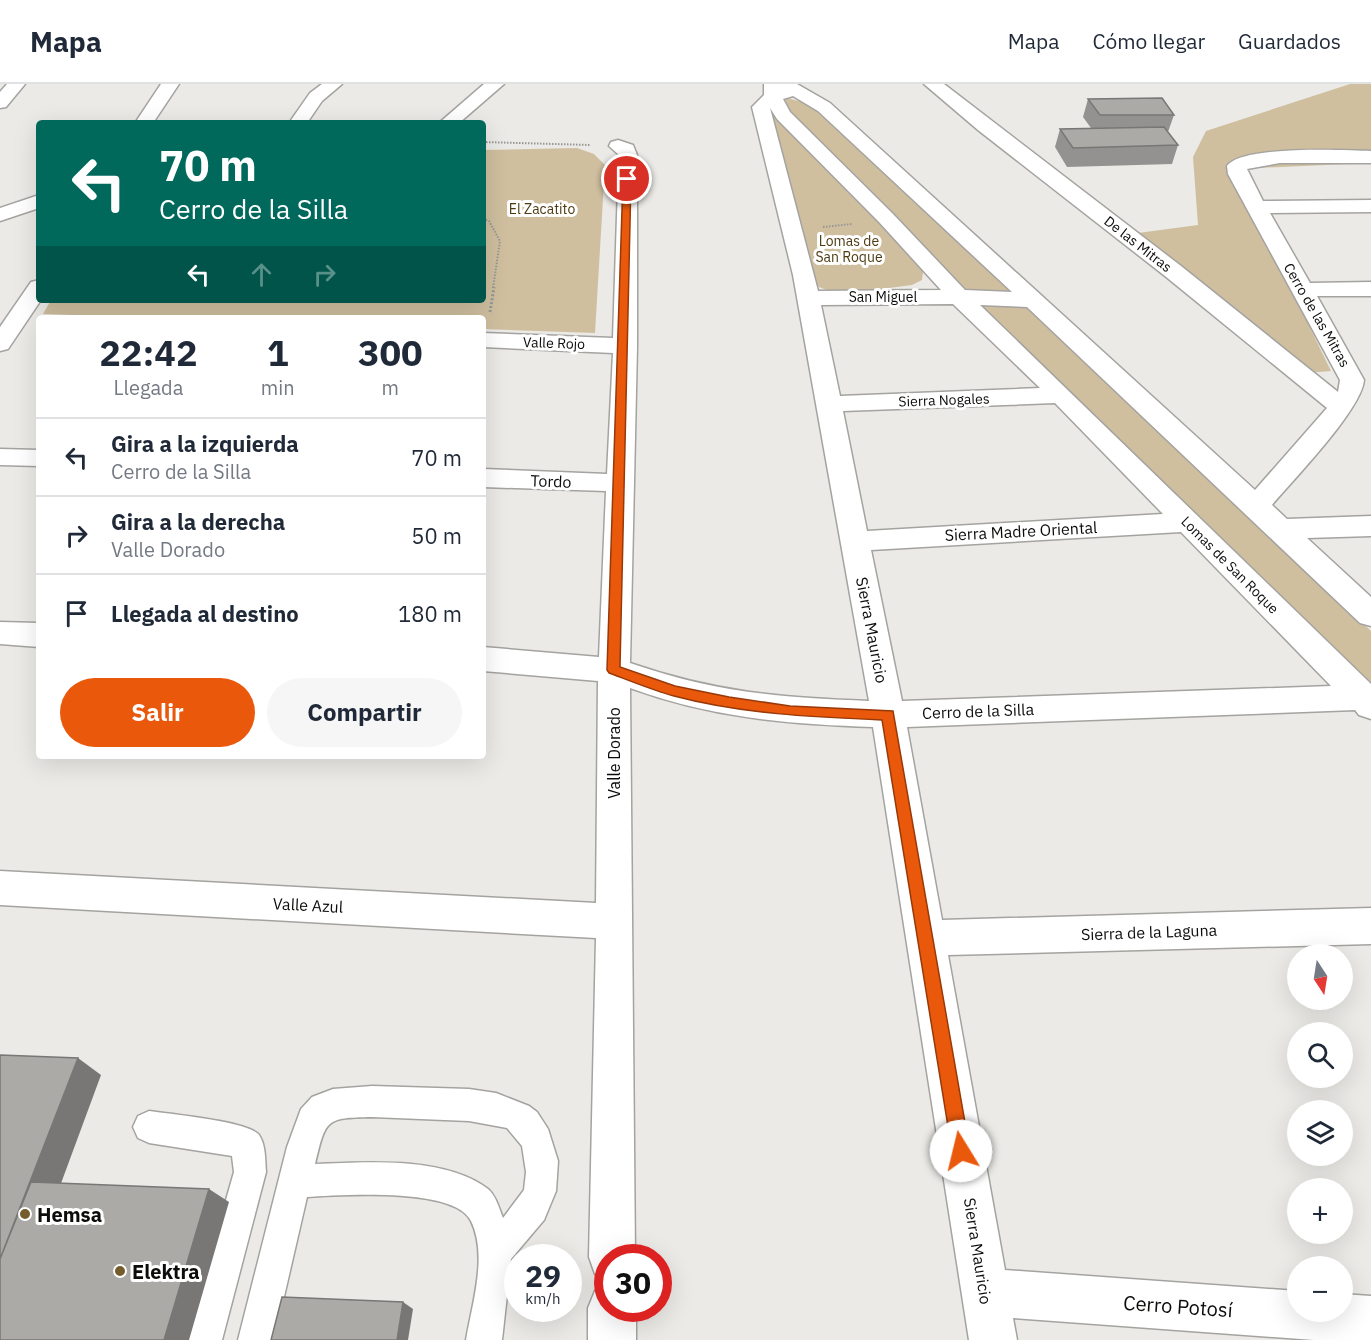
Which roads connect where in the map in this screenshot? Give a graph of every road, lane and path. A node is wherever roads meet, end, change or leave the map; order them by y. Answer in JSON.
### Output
{"nodes":[{"id":1,"x":16,"y":84,"type":"edge"},
{"id":2,"x":170,"y":84,"type":"edge"},
{"id":3,"x":333,"y":84,"type":"edge"},
{"id":4,"x":495,"y":84,"type":"edge"},
{"id":5,"x":933,"y":84,"type":"edge"},
{"id":6,"x":782,"y":89,"type":"edge"},
{"id":7,"x":0,"y":103,"type":"edge"},
{"id":8,"x":146,"y":120,"type":"edge"},
{"id":9,"x":300,"y":120,"type":"edge"},
{"id":10,"x":452,"y":120,"type":"edge"},
{"id":11,"x":486,"y":142,"type":"edge"},
{"id":12,"x":618,"y":146,"type":"joint"},
{"id":13,"x":1371,"y":156,"type":"edge"},
{"id":14,"x":36,"y":202,"type":"edge"},
{"id":15,"x":1371,"y":206,"type":"edge"},
{"id":16,"x":1257,"y":207,"type":"junction"},
{"id":17,"x":0,"y":215,"type":"edge"},
{"id":18,"x":486,"y":220,"type":"edge"},
{"id":19,"x":859,"y":223,"type":"dead end"},
{"id":20,"x":813,"y":228,"type":"dead end"},
{"id":21,"x":877,"y":242,"type":"dead end"},
{"id":22,"x":817,"y":249,"type":"dead end"},
{"id":23,"x":1371,"y":289,"type":"edge"},
{"id":24,"x":1302,"y":290,"type":"junction"},
{"id":25,"x":36,"y":292,"type":"edge"},
{"id":26,"x":959,"y":297,"type":"junction"},
{"id":27,"x":808,"y":298,"type":"junction"},
{"id":28,"x":1031,"y":300,"type":"junction"},
{"id":29,"x":36,"y":328,"type":"edge"},
{"id":30,"x":486,"y":333,"type":"edge"},
{"id":31,"x":7,"y":335,"type":"edge"},
{"id":32,"x":486,"y":340,"type":"edge"},
{"id":33,"x":625,"y":346,"type":"junction"},
{"id":34,"x":1061,"y":395,"type":"junction"},
{"id":35,"x":1354,"y":395,"type":"edge"},
{"id":36,"x":827,"y":404,"type":"junction"},
{"id":37,"x":0,"y":457,"type":"edge"},
{"id":38,"x":36,"y":458,"type":"edge"},
{"id":39,"x":486,"y":478,"type":"edge"},
{"id":40,"x":619,"y":483,"type":"junction"},
{"id":41,"x":1257,"y":505,"type":"junction"},
{"id":42,"x":1187,"y":522,"type":"junction"},
{"id":43,"x":1371,"y":526,"type":"edge"},
{"id":44,"x":1282,"y":529,"type":"junction"},
{"id":45,"x":856,"y":541,"type":"junction"},
{"id":46,"x":1371,"y":615,"type":"edge"},
{"id":47,"x":0,"y":633,"type":"edge"},
{"id":48,"x":36,"y":635,"type":"edge"},
{"id":49,"x":486,"y":659,"type":"edge"},
{"id":50,"x":614,"y":670,"type":"junction"},
{"id":51,"x":1368,"y":700,"type":"edge"},
{"id":52,"x":888,"y":715,"type":"junction"},
{"id":53,"x":0,"y":888,"type":"edge"},
{"id":54,"x":615,"y":922,"type":"junction"},
{"id":55,"x":1371,"y":926,"type":"edge"},
{"id":56,"x":927,"y":938,"type":"junction"},
{"id":57,"x":149,"y":1127,"type":"dead end"},
{"id":58,"x":295,"y":1182,"type":"junction"},
{"id":59,"x":612,"y":1244,"type":"edge"},
{"id":60,"x":494,"y":1253,"type":"junction"},
{"id":61,"x":984,"y":1292,"type":"junction"},
{"id":62,"x":1371,"y":1320,"type":"edge"},
{"id":63,"x":612,"y":1322,"type":"edge"},
{"id":64,"x":204,"y":1340,"type":"edge"},
{"id":65,"x":256,"y":1340,"type":"edge"},
{"id":66,"x":484,"y":1340,"type":"edge"},
{"id":67,"x":612,"y":1340,"type":"edge"},
{"id":68,"x":993,"y":1340,"type":"edge"}],
"edges":[{"from":1,"to":7,"type":"street"},
{"from":2,"to":8,"type":"street"},
{"from":3,"to":9,"type":"street"},
{"from":4,"to":10,"type":"street"},
{"from":5,"to":35,"type":"street","name":"De las Mitras"},
{"from":6,"to":26,"type":"street","name":"Lomas de San Roque"},
{"from":6,"to":27,"type":"street","name":"Sierra Mauricio"},
{"from":6,"to":28,"type":"street"},
{"from":11,"to":12,"type":"path"},
{"from":12,"to":33,"type":"street","name":"Valle Dorado"},
{"from":13,"to":16,"type":"street","name":"Cerro de las Mitras"},
{"from":14,"to":17,"type":"street"},
{"from":15,"to":16,"type":"street"},
{"from":16,"to":24,"type":"street","name":"Cerro de las Mitras"},
{"from":18,"to":30,"type":"path"},
{"from":19,"to":20,"type":"path"},
{"from":21,"to":22,"type":"path"},
{"from":23,"to":24,"type":"street"},
{"from":24,"to":35,"type":"street","name":"Cerro de las Mitras"},
{"from":25,"to":31,"type":"street"},
{"from":26,"to":27,"type":"street","name":"San Miguel"},
{"from":26,"to":28,"type":"street","name":"San Miguel"},
{"from":26,"to":34,"type":"street","name":"Lomas de San Roque"},
{"from":27,"to":36,"type":"street","name":"Sierra Mauricio"},
{"from":28,"to":41,"type":"street"},
{"from":29,"to":31,"type":"street"},
{"from":32,"to":33,"type":"street","name":"Valle Rojo"},
{"from":33,"to":40,"type":"street","name":"Valle Dorado"},
{"from":34,"to":36,"type":"street","name":"Sierra Nogales"},
{"from":34,"to":42,"type":"street","name":"Lomas de San Roque"},
{"from":35,"to":41,"type":"street"},
{"from":36,"to":45,"type":"street","name":"Sierra Mauricio"},
{"from":37,"to":38,"type":"street"},
{"from":39,"to":40,"type":"street","name":"Tordo"},
{"from":40,"to":50,"type":"street","name":"Valle Dorado"},
{"from":41,"to":44,"type":"street"},
{"from":42,"to":45,"type":"street","name":"Sierra Madre Oriental"},
{"from":42,"to":51,"type":"street","name":"Lomas de San Roque"},
{"from":43,"to":44,"type":"street"},
{"from":44,"to":46,"type":"street"},
{"from":45,"to":52,"type":"street","name":"Sierra Mauricio"},
{"from":47,"to":48,"type":"street"},
{"from":49,"to":50,"type":"street","name":"Cerro de la Silla"},
{"from":50,"to":52,"type":"street","name":"Cerro de la Silla"},
{"from":50,"to":54,"type":"street","name":"Valle Dorado"},
{"from":51,"to":52,"type":"street","name":"Cerro de la Silla"},
{"from":52,"to":56,"type":"street","name":"Sierra Mauricio"},
{"from":53,"to":54,"type":"street","name":"Valle Azul"},
{"from":54,"to":59,"type":"street","name":"Valle Dorado"},
{"from":55,"to":56,"type":"street","name":"Sierra de la Laguna"},
{"from":56,"to":61,"type":"street","name":"Sierra Mauricio"},
{"from":57,"to":64,"type":"lane"},
{"from":58,"to":60,"type":"lane"},
{"from":58,"to":60,"type":"lane"},
{"from":58,"to":65,"type":"lane"},
{"from":60,"to":66,"type":"lane"},
{"from":61,"to":62,"type":"street","name":"Cerro Potosí"},
{"from":61,"to":68,"type":"street","name":"Sierra Mauricio"},
{"from":63,"to":67,"type":"street"}]}
